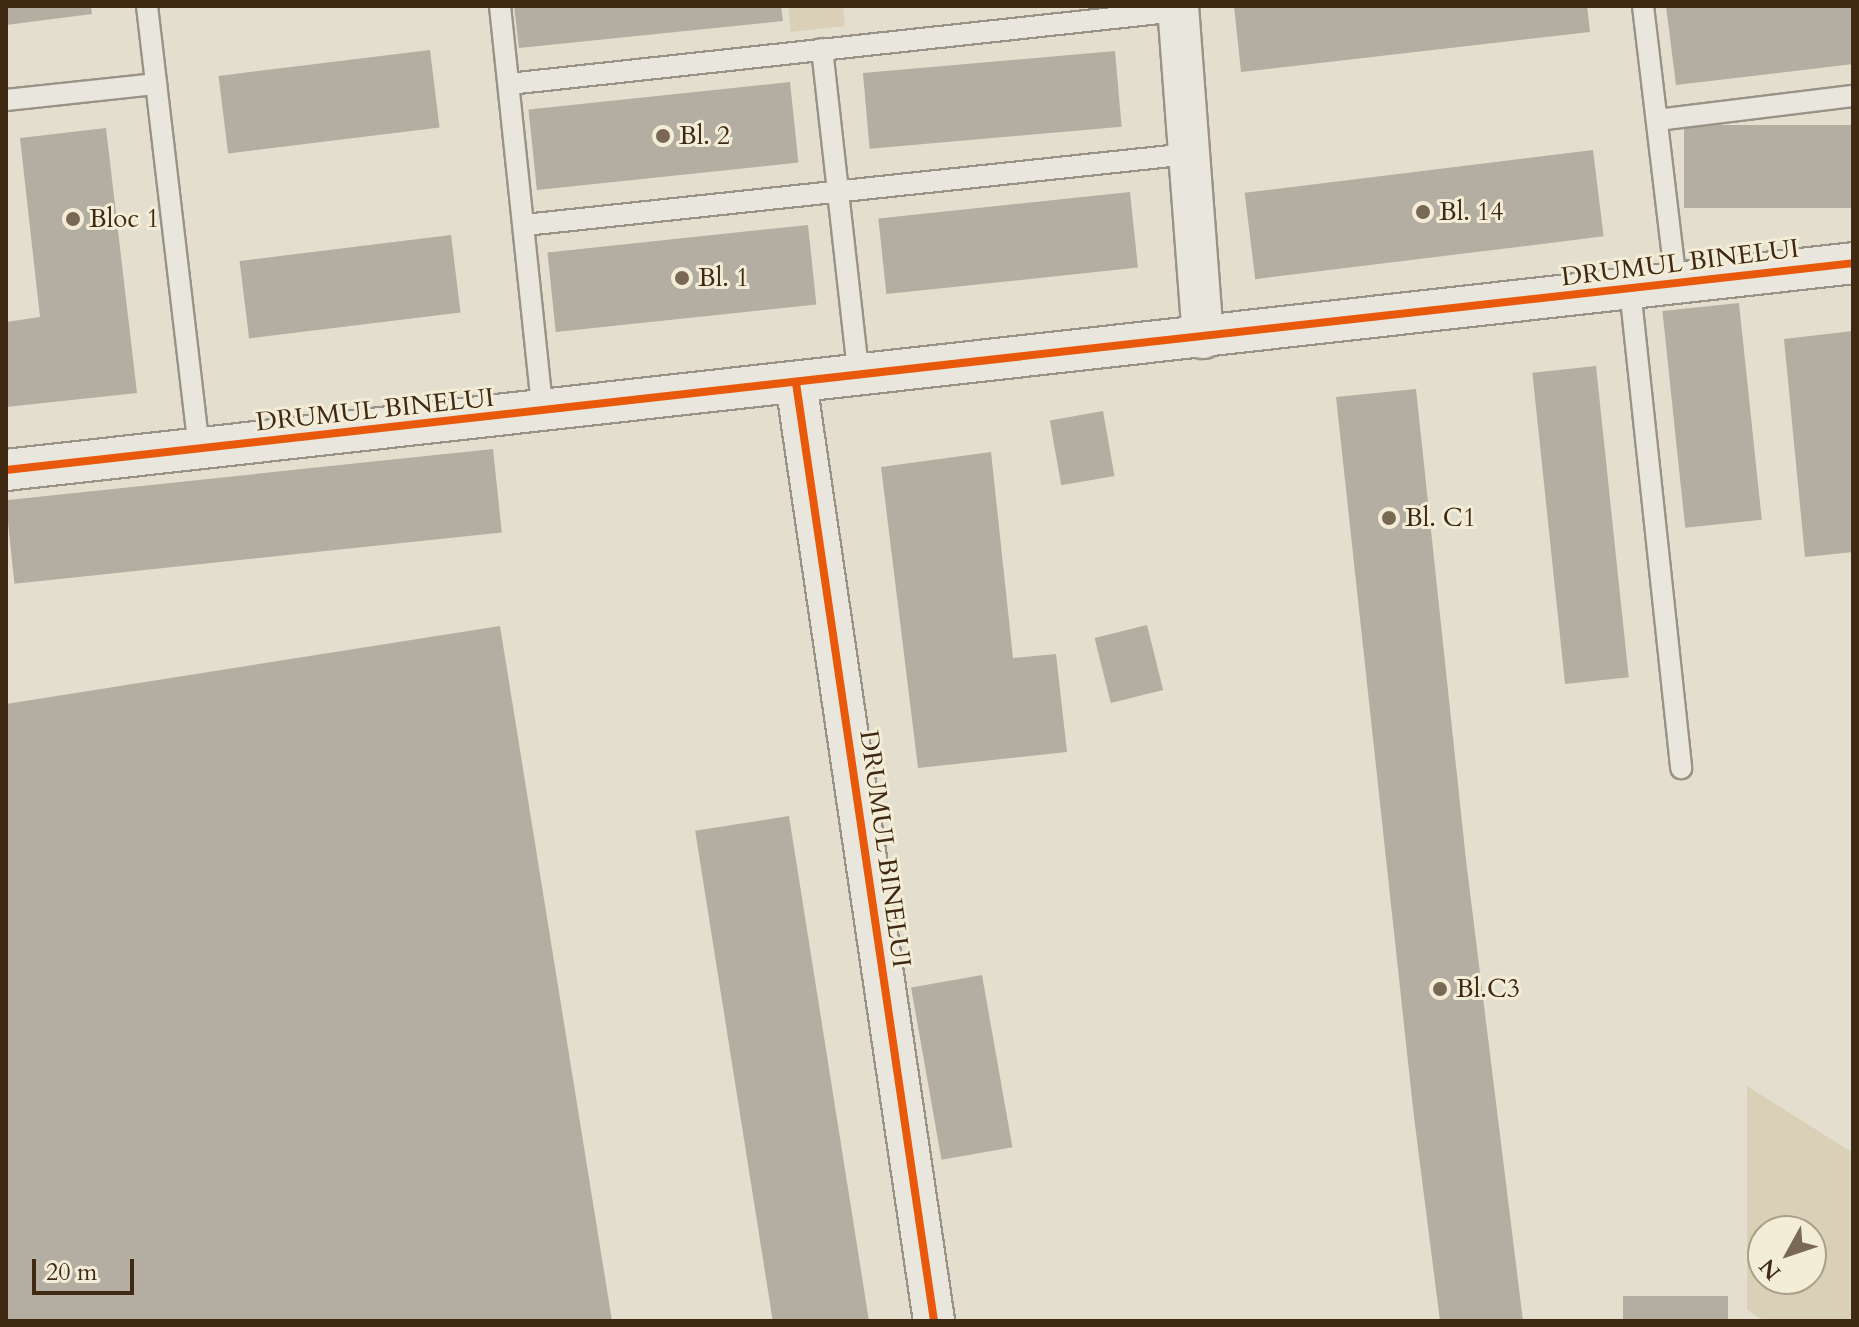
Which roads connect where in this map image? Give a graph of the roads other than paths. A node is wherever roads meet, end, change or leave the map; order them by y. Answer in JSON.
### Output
{"nodes":[{"id":1,"x":147,"y":6,"type":"edge"},
{"id":2,"x":500,"y":6,"type":"edge"},
{"id":3,"x":1643,"y":6,"type":"edge"},
{"id":4,"x":1178,"y":8,"type":"edge"},
{"id":5,"x":822,"y":49,"type":"junction"},
{"id":6,"x":156,"y":84,"type":"junction"},
{"id":7,"x":509,"y":84,"type":"junction"},
{"id":8,"x":1853,"y":96,"type":"edge"},
{"id":9,"x":6,"y":100,"type":"edge"},
{"id":10,"x":1657,"y":120,"type":"junction"},
{"id":11,"x":1189,"y":154,"type":"junction"},
{"id":12,"x":838,"y":191,"type":"junction"},
{"id":13,"x":525,"y":225,"type":"junction"},
{"id":14,"x":1853,"y":263,"type":"edge"},
{"id":15,"x":1676,"y":283,"type":"junction"},
{"id":16,"x":1630,"y":289,"type":"junction"},
{"id":17,"x":1203,"y":338,"type":"junction"},
{"id":18,"x":859,"y":377,"type":"junction"},
{"id":19,"x":796,"y":383,"type":"junction"},
{"id":20,"x":543,"y":412,"type":"junction"},
{"id":21,"x":199,"y":449,"type":"junction"},
{"id":22,"x":6,"y":470,"type":"edge"},
{"id":23,"x":1681,"y":768,"type":"dead end"},
{"id":24,"x":934,"y":1321,"type":"edge"}],
"edges":[{"from":1,"to":6,"type":"lane"},
{"from":2,"to":7,"type":"lane"},
{"from":3,"to":10,"type":"lane"},
{"from":4,"to":5,"type":"lane"},
{"from":4,"to":11,"type":"street"},
{"from":5,"to":7,"type":"lane"},
{"from":5,"to":12,"type":"lane"},
{"from":6,"to":9,"type":"lane"},
{"from":6,"to":21,"type":"lane"},
{"from":7,"to":13,"type":"lane"},
{"from":8,"to":10,"type":"lane"},
{"from":10,"to":15,"type":"lane"},
{"from":11,"to":12,"type":"lane"},
{"from":11,"to":17,"type":"street"},
{"from":12,"to":13,"type":"lane"},
{"from":12,"to":18,"type":"lane"},
{"from":13,"to":20,"type":"lane"},
{"from":14,"to":15,"type":"street","name":"DRUMUL BINELUI"},
{"from":15,"to":16,"type":"street","name":"DRUMUL BINELUI"},
{"from":16,"to":17,"type":"street","name":"DRUMUL BINELUI"},
{"from":16,"to":23,"type":"lane"},
{"from":17,"to":18,"type":"street","name":"DRUMUL BINELUI"},
{"from":18,"to":19,"type":"street","name":"DRUMUL BINELUI"},
{"from":19,"to":20,"type":"street","name":"DRUMUL BINELUI"},
{"from":19,"to":24,"type":"street","name":"DRUMUL BINELUI"},
{"from":20,"to":21,"type":"street","name":"DRUMUL BINELUI"},
{"from":21,"to":22,"type":"street","name":"DRUMUL BINELUI"}]}
